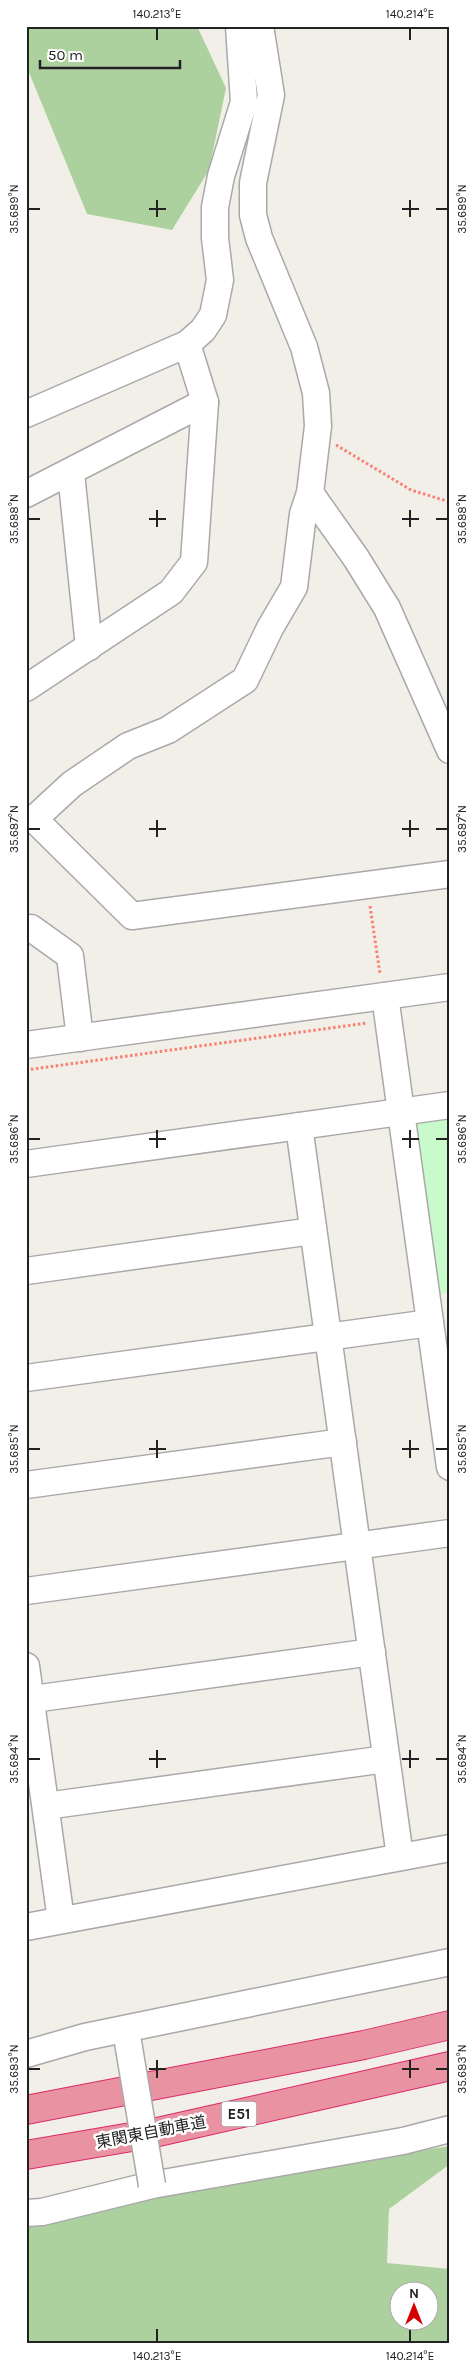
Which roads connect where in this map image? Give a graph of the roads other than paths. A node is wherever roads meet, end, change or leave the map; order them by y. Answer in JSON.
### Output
{"nodes":[{"id":1,"x":239,"y":26,"type":"edge"},
{"id":2,"x":260,"y":26,"type":"edge"},
{"id":3,"x":187,"y":344,"type":"junction"},
{"id":4,"x":205,"y":402,"type":"junction"},
{"id":5,"x":26,"y":414,"type":"edge"},
{"id":6,"x":71,"y":473,"type":"junction"},
{"id":7,"x":310,"y":493,"type":"junction"},
{"id":8,"x":26,"y":494,"type":"edge"},
{"id":9,"x":89,"y":647,"type":"junction"},
{"id":10,"x":26,"y":688,"type":"edge"},
{"id":11,"x":450,"y":750,"type":"edge"},
{"id":12,"x":450,"y":874,"type":"edge"},
{"id":13,"x":26,"y":929,"type":"edge"},
{"id":14,"x":450,"y":986,"type":"edge"},
{"id":15,"x":384,"y":998,"type":"junction"},
{"id":16,"x":80,"y":1038,"type":"junction"},
{"id":17,"x":26,"y":1045,"type":"edge"},
{"id":18,"x":450,"y":1105,"type":"edge"},
{"id":19,"x":400,"y":1112,"type":"junction"},
{"id":20,"x":299,"y":1126,"type":"junction"},
{"id":21,"x":26,"y":1164,"type":"edge"},
{"id":22,"x":314,"y":1231,"type":"junction"},
{"id":23,"x":26,"y":1271,"type":"edge"},
{"id":24,"x":436,"y":1310,"type":"edge"},
{"id":25,"x":328,"y":1337,"type":"junction"},
{"id":26,"x":26,"y":1378,"type":"edge"},
{"id":27,"x":342,"y":1442,"type":"junction"},
{"id":28,"x":450,"y":1467,"type":"edge"},
{"id":29,"x":26,"y":1485,"type":"edge"},
{"id":30,"x":450,"y":1533,"type":"edge"},
{"id":31,"x":357,"y":1546,"type":"junction"},
{"id":32,"x":26,"y":1592,"type":"edge"},
{"id":33,"x":372,"y":1652,"type":"junction"},
{"id":34,"x":26,"y":1666,"type":"edge"},
{"id":35,"x":29,"y":1699,"type":"edge"},
{"id":36,"x":386,"y":1759,"type":"junction"},
{"id":37,"x":46,"y":1806,"type":"junction"},
{"id":38,"x":450,"y":1848,"type":"edge"},
{"id":39,"x":400,"y":1857,"type":"junction"},
{"id":40,"x":62,"y":1920,"type":"junction"},
{"id":41,"x":26,"y":1926,"type":"edge"},
{"id":42,"x":450,"y":1962,"type":"edge"},
{"id":43,"x":450,"y":2025,"type":"edge"},
{"id":44,"x":126,"y":2035,"type":"junction"},
{"id":45,"x":26,"y":2054,"type":"edge"},
{"id":46,"x":450,"y":2066,"type":"edge"},
{"id":47,"x":26,"y":2110,"type":"edge"},
{"id":48,"x":450,"y":2129,"type":"edge"},
{"id":49,"x":26,"y":2155,"type":"edge"},
{"id":50,"x":152,"y":2186,"type":"junction"},
{"id":51,"x":26,"y":2213,"type":"edge"}],
"edges":[{"from":1,"to":3,"type":"street"},
{"from":2,"to":7,"type":"street"},
{"from":3,"to":4,"type":"street"},
{"from":3,"to":5,"type":"street"},
{"from":4,"to":6,"type":"street"},
{"from":4,"to":9,"type":"street"},
{"from":6,"to":8,"type":"street"},
{"from":6,"to":9,"type":"street"},
{"from":7,"to":11,"type":"street"},
{"from":7,"to":12,"type":"street"},
{"from":9,"to":10,"type":"street"},
{"from":13,"to":16,"type":"street"},
{"from":14,"to":15,"type":"street"},
{"from":15,"to":16,"type":"street"},
{"from":15,"to":19,"type":"street"},
{"from":16,"to":17,"type":"street"},
{"from":18,"to":19,"type":"street"},
{"from":19,"to":20,"type":"street"},
{"from":19,"to":24,"type":"street"},
{"from":20,"to":21,"type":"street"},
{"from":20,"to":22,"type":"street"},
{"from":22,"to":23,"type":"street"},
{"from":22,"to":25,"type":"street"},
{"from":24,"to":25,"type":"street"},
{"from":24,"to":28,"type":"street"},
{"from":25,"to":26,"type":"street"},
{"from":25,"to":27,"type":"street"},
{"from":27,"to":29,"type":"street"},
{"from":27,"to":31,"type":"street"},
{"from":30,"to":31,"type":"street"},
{"from":31,"to":32,"type":"street"},
{"from":31,"to":33,"type":"street"},
{"from":33,"to":35,"type":"street"},
{"from":33,"to":36,"type":"street"},
{"from":34,"to":35,"type":"street"},
{"from":35,"to":37,"type":"street"},
{"from":36,"to":37,"type":"street"},
{"from":36,"to":39,"type":"street"},
{"from":37,"to":40,"type":"street"},
{"from":38,"to":39,"type":"street"},
{"from":39,"to":40,"type":"street"},
{"from":40,"to":41,"type":"street"},
{"from":42,"to":44,"type":"street"},
{"from":43,"to":47,"type":"highway"},
{"from":44,"to":45,"type":"street"},
{"from":44,"to":50,"type":"street","bridge":true},
{"from":46,"to":49,"type":"highway","name":"東関東自動車道","number":"E51"},
{"from":48,"to":50,"type":"street"},
{"from":50,"to":51,"type":"street"}]}
